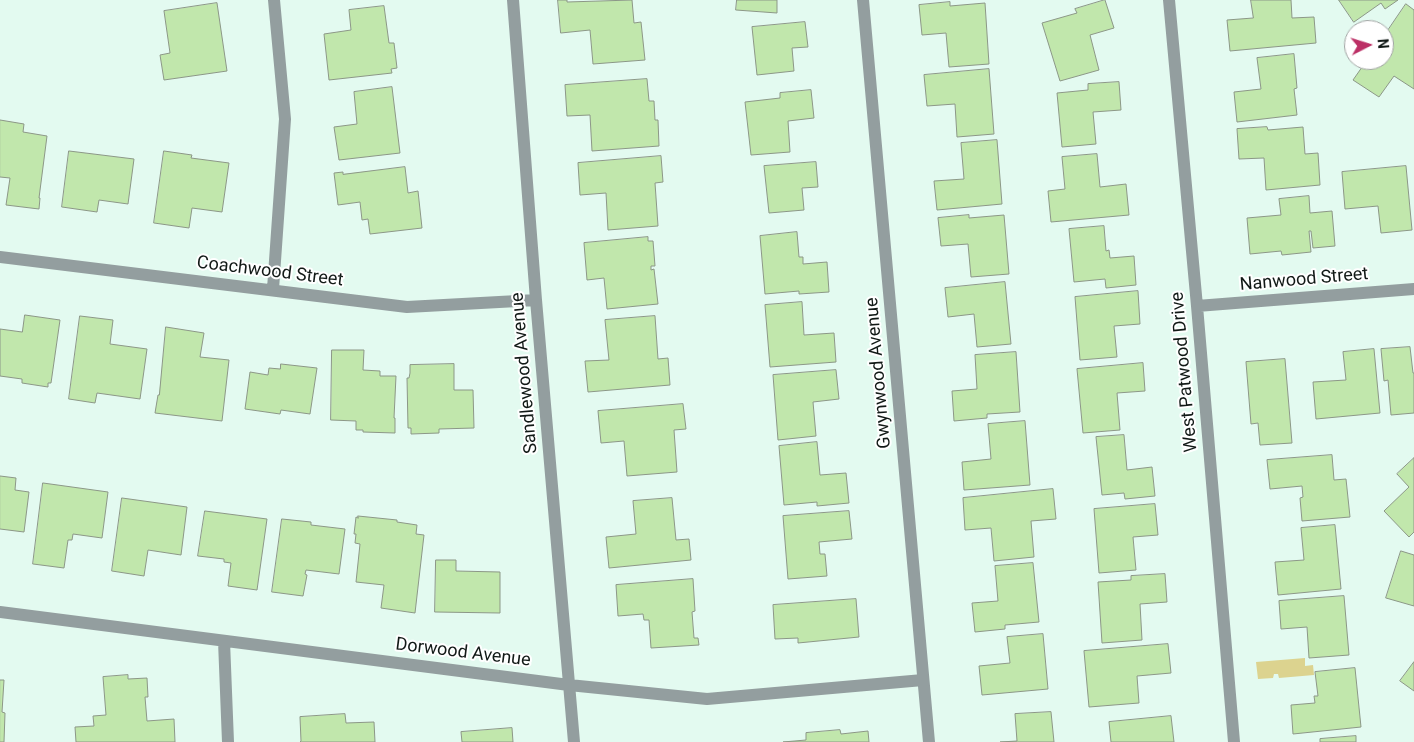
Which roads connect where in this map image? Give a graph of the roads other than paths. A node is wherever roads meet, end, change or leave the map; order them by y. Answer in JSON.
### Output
{"nodes":[{"id":1,"x":274,"y":0,"type":"edge"},
{"id":2,"x":512,"y":0,"type":"edge"},
{"id":3,"x":864,"y":0,"type":"edge"},
{"id":4,"x":1169,"y":0,"type":"edge"},
{"id":5,"x":0,"y":257,"type":"edge"},
{"id":6,"x":273,"y":289,"type":"junction"},
{"id":7,"x":1414,"y":289,"type":"edge"},
{"id":8,"x":536,"y":300,"type":"junction"},
{"id":9,"x":1197,"y":306,"type":"junction"},
{"id":10,"x":0,"y":612,"type":"edge"},
{"id":11,"x":224,"y":640,"type":"junction"},
{"id":12,"x":923,"y":680,"type":"junction"},
{"id":13,"x":569,"y":684,"type":"junction"},
{"id":14,"x":228,"y":742,"type":"edge"},
{"id":15,"x":574,"y":742,"type":"edge"},
{"id":16,"x":929,"y":742,"type":"edge"},
{"id":17,"x":1234,"y":742,"type":"edge"}],
"edges":[{"from":1,"to":6,"type":"street"},
{"from":2,"to":8,"type":"street","name":"Sandlewood Avenue"},
{"from":3,"to":12,"type":"street","name":"Gwynwood Avenue"},
{"from":4,"to":9,"type":"street","name":"West Patwood Drive"},
{"from":5,"to":6,"type":"street","name":"Coachwood Street"},
{"from":6,"to":8,"type":"street","name":"Coachwood Street"},
{"from":7,"to":9,"type":"street","name":"Nanwood Street"},
{"from":8,"to":13,"type":"street","name":"Sandlewood Avenue"},
{"from":9,"to":17,"type":"street","name":"West Patwood Drive"},
{"from":10,"to":11,"type":"street","name":"Dorwood Avenue"},
{"from":11,"to":13,"type":"street","name":"Dorwood Avenue"},
{"from":11,"to":14,"type":"street"},
{"from":12,"to":13,"type":"street","name":"Dorwood Avenue"},
{"from":12,"to":16,"type":"street","name":"Gwynwood Avenue"},
{"from":13,"to":15,"type":"street","name":"Sandlewood Avenue"}]}
